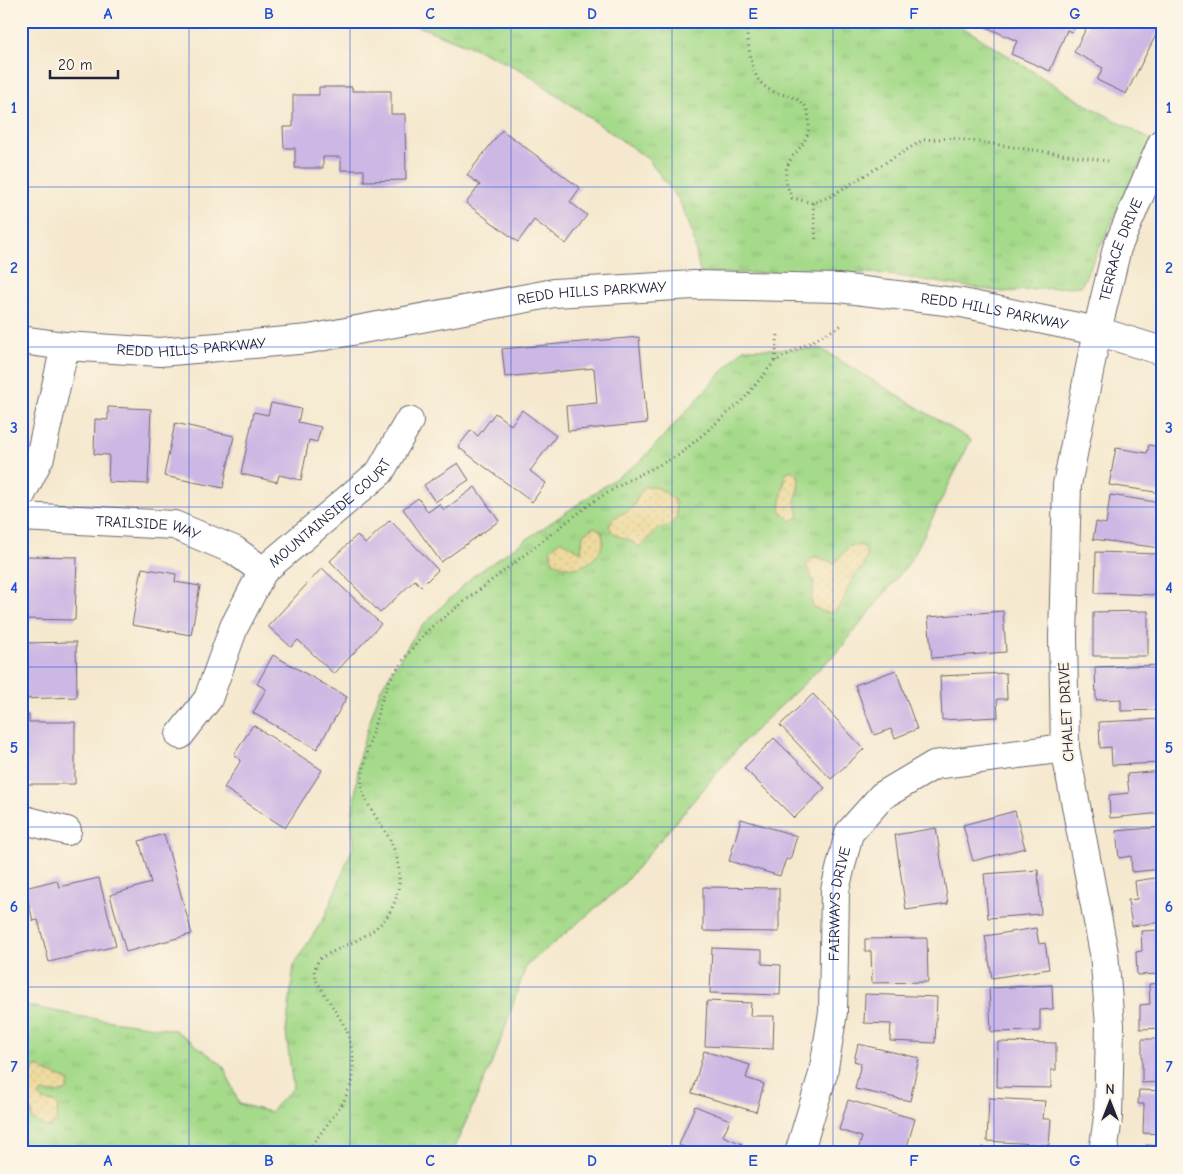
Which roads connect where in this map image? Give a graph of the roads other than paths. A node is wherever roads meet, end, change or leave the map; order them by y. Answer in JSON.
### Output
{"nodes":[{"id":1,"x":1162,"y":143,"type":"edge"},
{"id":2,"x":1097,"y":331,"type":"junction"},
{"id":3,"x":21,"y":340,"type":"edge"},
{"id":4,"x":66,"y":346,"type":"junction"},
{"id":5,"x":1162,"y":351,"type":"edge"},
{"id":6,"x":409,"y":421,"type":"dead end"},
{"id":7,"x":21,"y":495,"type":"edge"},
{"id":8,"x":21,"y":516,"type":"edge"},
{"id":9,"x":263,"y":571,"type":"junction"},
{"id":10,"x":180,"y":735,"type":"dead end"},
{"id":11,"x":1065,"y":748,"type":"junction"},
{"id":12,"x":21,"y":820,"type":"edge"},
{"id":13,"x":67,"y":831,"type":"dead end"},
{"id":14,"x":799,"y":1153,"type":"edge"},
{"id":15,"x":1103,"y":1153,"type":"edge"}],
"edges":[{"from":1,"to":2,"type":"street","name":"TERRACE DRIVE"},
{"from":2,"to":4,"type":"street","name":"REDD HILLS PARKWAY"},
{"from":2,"to":5,"type":"street","name":"REDD HILLS PARKWAY"},
{"from":2,"to":11,"type":"street","name":"CHALET DRIVE"},
{"from":3,"to":4,"type":"street","name":"REDD HILLS PARKWAY"},
{"from":4,"to":7,"type":"street"},
{"from":6,"to":9,"type":"street","name":"MOUNTAINSIDE COURT"},
{"from":8,"to":9,"type":"street","name":"TRAILSIDE WAY"},
{"from":9,"to":10,"type":"street","name":"MOUNTAINSIDE COURT"},
{"from":11,"to":14,"type":"street","name":"FAIRWAYS DRIVE"},
{"from":11,"to":15,"type":"street","name":"CHALET DRIVE"},
{"from":12,"to":13,"type":"street"}]}
